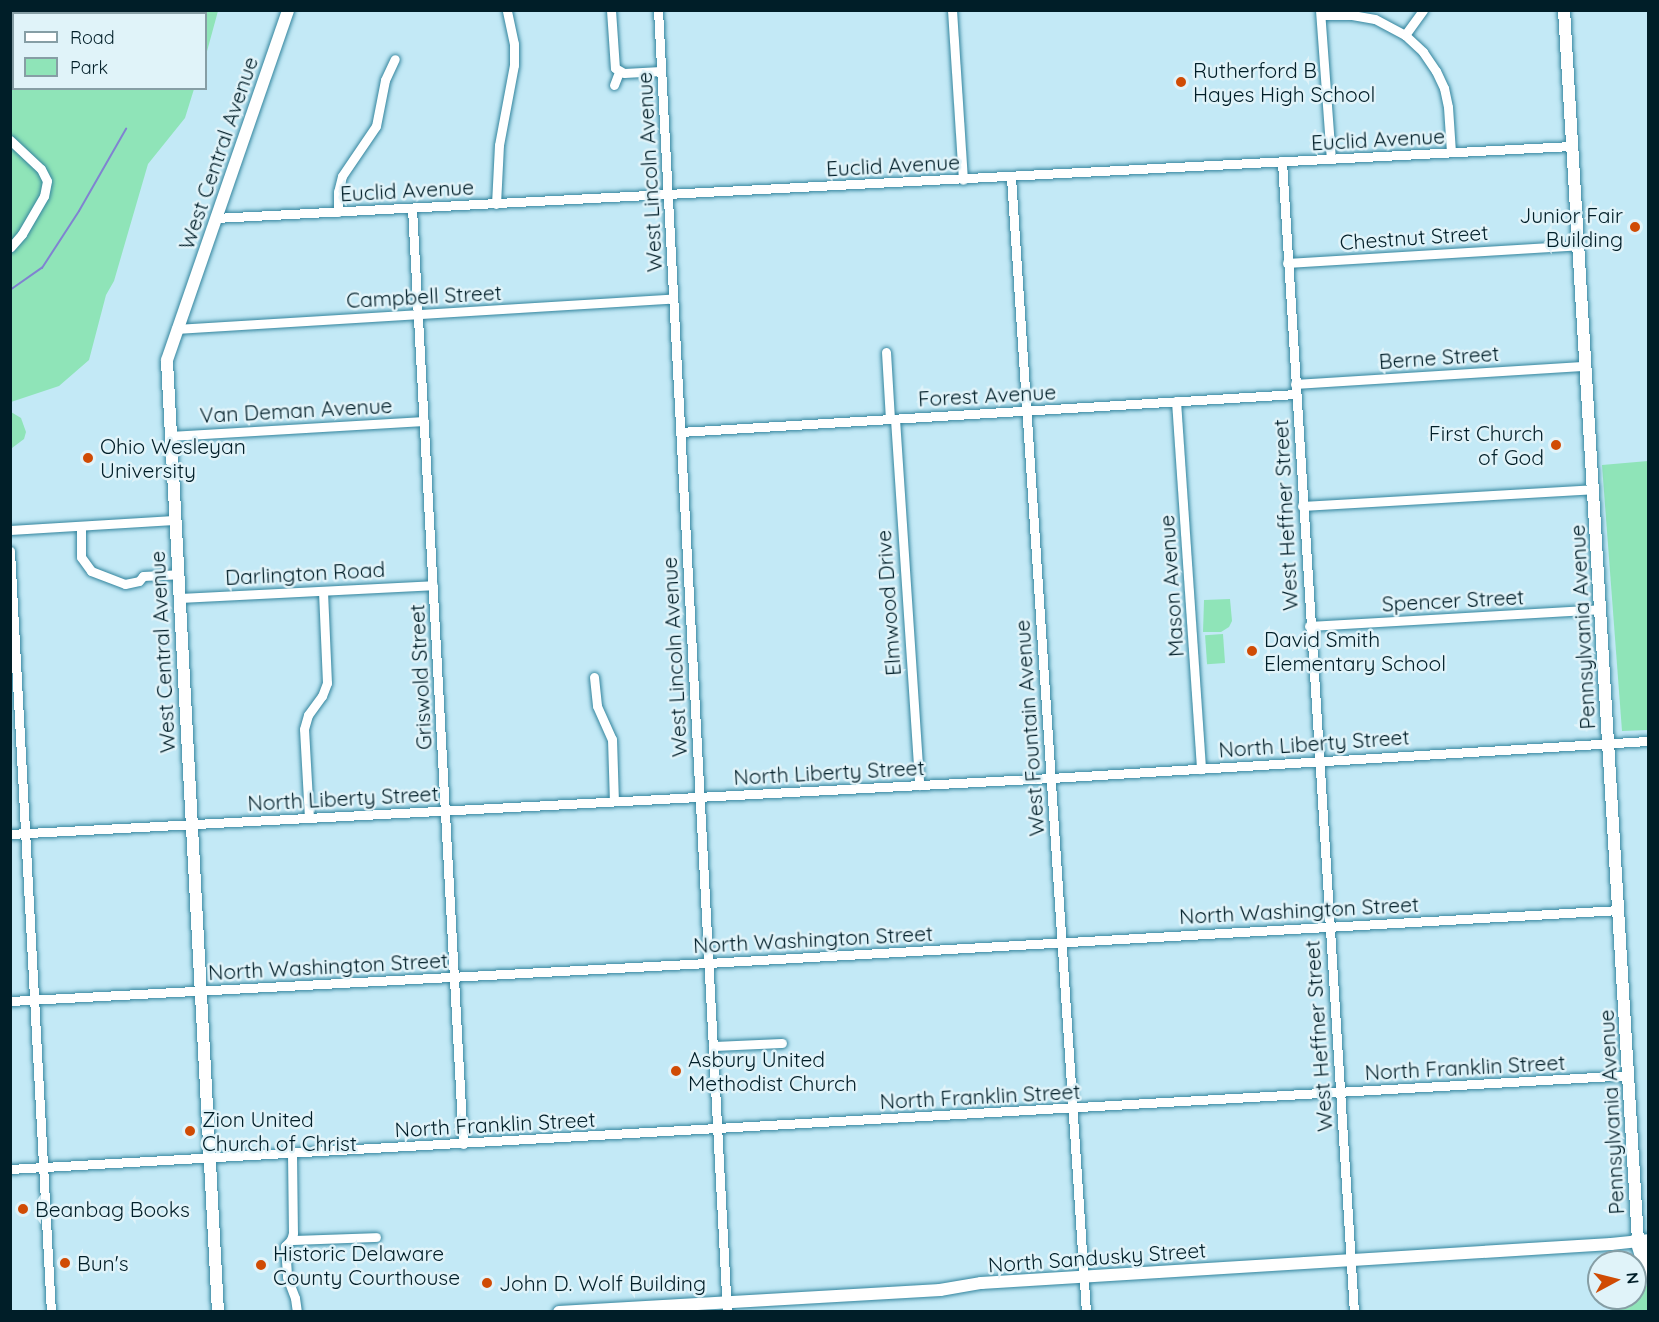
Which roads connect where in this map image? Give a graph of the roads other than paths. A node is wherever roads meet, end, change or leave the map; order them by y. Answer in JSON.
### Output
{"nodes":[{"id":1,"x":288,"y":10,"type":"edge"},
{"id":2,"x":507,"y":10,"type":"edge"},
{"id":3,"x":611,"y":10,"type":"edge"},
{"id":4,"x":658,"y":10,"type":"edge"},
{"id":5,"x":952,"y":10,"type":"edge"},
{"id":6,"x":1423,"y":10,"type":"edge"},
{"id":7,"x":1563,"y":10,"type":"edge"},
{"id":8,"x":1321,"y":13,"type":"edge"},
{"id":9,"x":1405,"y":35,"type":"junction"},
{"id":10,"x":395,"y":59,"type":"dead end"},
{"id":11,"x":661,"y":71,"type":"junction"},
{"id":12,"x":619,"y":72,"type":"junction"},
{"id":13,"x":614,"y":84,"type":"dead end"},
{"id":14,"x":10,"y":140,"type":"edge"},
{"id":15,"x":1572,"y":146,"type":"junction"},
{"id":16,"x":1451,"y":152,"type":"junction"},
{"id":17,"x":1330,"y":159,"type":"junction"},
{"id":18,"x":1282,"y":162,"type":"junction"},
{"id":19,"x":1011,"y":177,"type":"junction"},
{"id":20,"x":963,"y":180,"type":"junction"},
{"id":21,"x":668,"y":195,"type":"junction"},
{"id":22,"x":496,"y":204,"type":"junction"},
{"id":23,"x":412,"y":208,"type":"junction"},
{"id":24,"x":338,"y":212,"type":"junction"},
{"id":25,"x":215,"y":218,"type":"junction"},
{"id":26,"x":1578,"y":245,"type":"junction"},
{"id":27,"x":10,"y":248,"type":"edge"},
{"id":28,"x":1287,"y":263,"type":"junction"},
{"id":29,"x":673,"y":299,"type":"junction"},
{"id":30,"x":417,"y":314,"type":"junction"},
{"id":31,"x":176,"y":329,"type":"junction"},
{"id":32,"x":886,"y":352,"type":"dead end"},
{"id":33,"x":1585,"y":366,"type":"junction"},
{"id":34,"x":1295,"y":384,"type":"junction"},
{"id":35,"x":1296,"y":394,"type":"junction"},
{"id":36,"x":1176,"y":402,"type":"junction"},
{"id":37,"x":1027,"y":411,"type":"junction"},
{"id":38,"x":892,"y":419,"type":"junction"},
{"id":39,"x":424,"y":421,"type":"junction"},
{"id":40,"x":680,"y":432,"type":"junction"},
{"id":41,"x":170,"y":436,"type":"junction"},
{"id":42,"x":1593,"y":489,"type":"junction"},
{"id":43,"x":1302,"y":506,"type":"junction"},
{"id":44,"x":174,"y":520,"type":"junction"},
{"id":45,"x":81,"y":526,"type":"junction"},
{"id":46,"x":10,"y":530,"type":"edge"},
{"id":47,"x":10,"y":551,"type":"edge"},
{"id":48,"x":178,"y":574,"type":"junction"},
{"id":49,"x":433,"y":585,"type":"junction"},
{"id":50,"x":322,"y":591,"type":"junction"},
{"id":51,"x":179,"y":598,"type":"junction"},
{"id":52,"x":1600,"y":609,"type":"junction"},
{"id":53,"x":1309,"y":626,"type":"junction"},
{"id":54,"x":14,"y":667,"type":"edge"},
{"id":55,"x":594,"y":677,"type":"dead end"},
{"id":56,"x":1648,"y":741,"type":"edge"},
{"id":57,"x":1608,"y":743,"type":"junction"},
{"id":58,"x":1318,"y":761,"type":"junction"},
{"id":59,"x":1201,"y":769,"type":"junction"},
{"id":60,"x":1051,"y":778,"type":"junction"},
{"id":61,"x":919,"y":785,"type":"junction"},
{"id":62,"x":699,"y":797,"type":"junction"},
{"id":63,"x":614,"y":801,"type":"junction"},
{"id":64,"x":445,"y":810,"type":"junction"},
{"id":65,"x":309,"y":818,"type":"junction"},
{"id":66,"x":191,"y":824,"type":"junction"},
{"id":67,"x":26,"y":833,"type":"junction"},
{"id":68,"x":10,"y":834,"type":"edge"},
{"id":69,"x":1618,"y":910,"type":"junction"},
{"id":70,"x":1328,"y":927,"type":"junction"},
{"id":71,"x":1062,"y":942,"type":"junction"},
{"id":72,"x":708,"y":963,"type":"junction"},
{"id":73,"x":454,"y":978,"type":"junction"},
{"id":74,"x":201,"y":991,"type":"junction"},
{"id":75,"x":35,"y":999,"type":"junction"},
{"id":76,"x":10,"y":1001,"type":"edge"},
{"id":77,"x":782,"y":1043,"type":"dead end"},
{"id":78,"x":713,"y":1046,"type":"junction"},
{"id":79,"x":1628,"y":1075,"type":"junction"},
{"id":80,"x":1340,"y":1092,"type":"junction"},
{"id":81,"x":1072,"y":1108,"type":"junction"},
{"id":82,"x":717,"y":1130,"type":"junction"},
{"id":83,"x":464,"y":1144,"type":"junction"},
{"id":84,"x":292,"y":1153,"type":"junction"},
{"id":85,"x":210,"y":1158,"type":"junction"},
{"id":86,"x":43,"y":1167,"type":"junction"},
{"id":87,"x":10,"y":1169,"type":"edge"},
{"id":88,"x":376,"y":1237,"type":"dead end"},
{"id":89,"x":291,"y":1240,"type":"junction"},
{"id":90,"x":1643,"y":1240,"type":"edge"},
{"id":91,"x":1350,"y":1260,"type":"junction"},
{"id":92,"x":1648,"y":1273,"type":"edge"},
{"id":93,"x":1084,"y":1277,"type":"junction"},
{"id":94,"x":726,"y":1307,"type":"edge"},
{"id":95,"x":51,"y":1311,"type":"edge"},
{"id":96,"x":218,"y":1311,"type":"edge"},
{"id":97,"x":297,"y":1311,"type":"edge"},
{"id":98,"x":559,"y":1311,"type":"edge"},
{"id":99,"x":1086,"y":1311,"type":"edge"},
{"id":100,"x":1354,"y":1311,"type":"edge"}],
"edges":[{"from":1,"to":25,"type":"street","name":"West Central Avenue"},
{"from":2,"to":22,"type":"street"},
{"from":3,"to":12,"type":"street"},
{"from":4,"to":11,"type":"street","name":"West Lincoln Avenue"},
{"from":5,"to":20,"type":"street"},
{"from":6,"to":9,"type":"street"},
{"from":7,"to":15,"type":"street","name":"Pennsylvania Avenue"},
{"from":8,"to":9,"type":"street"},
{"from":8,"to":17,"type":"street"},
{"from":9,"to":16,"type":"street"},
{"from":10,"to":24,"type":"street"},
{"from":11,"to":12,"type":"street"},
{"from":11,"to":21,"type":"street","name":"West Lincoln Avenue"},
{"from":12,"to":13,"type":"street"},
{"from":14,"to":27,"type":"street"},
{"from":15,"to":16,"type":"street","name":"Euclid Avenue"},
{"from":15,"to":26,"type":"street","name":"Pennsylvania Avenue"},
{"from":16,"to":17,"type":"street","name":"Euclid Avenue"},
{"from":17,"to":18,"type":"street","name":"Euclid Avenue"},
{"from":18,"to":19,"type":"street","name":"Euclid Avenue"},
{"from":18,"to":28,"type":"street","name":"West Heffner Street"},
{"from":19,"to":20,"type":"street","name":"Euclid Avenue"},
{"from":19,"to":37,"type":"street","name":"West Fountain Avenue"},
{"from":20,"to":21,"type":"street","name":"Euclid Avenue"},
{"from":21,"to":22,"type":"street","name":"Euclid Avenue"},
{"from":21,"to":29,"type":"street","name":"West Lincoln Avenue"},
{"from":22,"to":23,"type":"street","name":"Euclid Avenue"},
{"from":23,"to":24,"type":"street","name":"Euclid Avenue"},
{"from":23,"to":30,"type":"street","name":"Griswold Street"},
{"from":24,"to":25,"type":"street","name":"Euclid Avenue"},
{"from":25,"to":31,"type":"street","name":"West Central Avenue"},
{"from":26,"to":28,"type":"street","name":"Chestnut Street"},
{"from":26,"to":33,"type":"street","name":"Pennsylvania Avenue"},
{"from":28,"to":34,"type":"street","name":"West Heffner Street"},
{"from":29,"to":30,"type":"street","name":"Campbell Street"},
{"from":29,"to":40,"type":"street","name":"West Lincoln Avenue"},
{"from":30,"to":31,"type":"street","name":"Campbell Street"},
{"from":30,"to":39,"type":"street","name":"Griswold Street"},
{"from":31,"to":41,"type":"street","name":"West Central Avenue"},
{"from":32,"to":38,"type":"street","name":"Elmwood Drive"},
{"from":33,"to":34,"type":"street","name":"Berne Street"},
{"from":33,"to":42,"type":"street","name":"Pennsylvania Avenue"},
{"from":34,"to":35,"type":"street","name":"West Heffner Street"},
{"from":35,"to":36,"type":"street","name":"Forest Avenue"},
{"from":35,"to":43,"type":"street","name":"West Heffner Street"},
{"from":36,"to":37,"type":"street","name":"Forest Avenue"},
{"from":36,"to":59,"type":"street","name":"Mason Avenue"},
{"from":37,"to":38,"type":"street","name":"Forest Avenue"},
{"from":37,"to":60,"type":"street","name":"West Fountain Avenue"},
{"from":38,"to":40,"type":"street","name":"Forest Avenue"},
{"from":38,"to":61,"type":"street","name":"Elmwood Drive"},
{"from":39,"to":41,"type":"street","name":"Van Deman Avenue"},
{"from":39,"to":49,"type":"street","name":"Griswold Street"},
{"from":40,"to":62,"type":"street","name":"West Lincoln Avenue"},
{"from":41,"to":44,"type":"street","name":"West Central Avenue"},
{"from":42,"to":43,"type":"street"},
{"from":42,"to":52,"type":"street","name":"Pennsylvania Avenue"},
{"from":43,"to":53,"type":"street","name":"West Heffner Street"},
{"from":44,"to":45,"type":"street"},
{"from":44,"to":48,"type":"street","name":"West Central Avenue"},
{"from":45,"to":46,"type":"street"},
{"from":45,"to":48,"type":"street"},
{"from":47,"to":54,"type":"street"},
{"from":48,"to":51,"type":"street","name":"West Central Avenue"},
{"from":49,"to":50,"type":"street","name":"Darlington Road"},
{"from":49,"to":64,"type":"street","name":"Griswold Street"},
{"from":50,"to":51,"type":"street","name":"Darlington Road"},
{"from":50,"to":65,"type":"street"},
{"from":51,"to":66,"type":"street","name":"West Central Avenue"},
{"from":52,"to":53,"type":"street","name":"Spencer Street"},
{"from":52,"to":57,"type":"street","name":"Pennsylvania Avenue"},
{"from":53,"to":58,"type":"street","name":"West Heffner Street"},
{"from":54,"to":67,"type":"street"},
{"from":55,"to":63,"type":"street"},
{"from":56,"to":57,"type":"street","name":"North Liberty Street"},
{"from":57,"to":58,"type":"street","name":"North Liberty Street"},
{"from":57,"to":69,"type":"street","name":"Pennsylvania Avenue"},
{"from":58,"to":59,"type":"street","name":"North Liberty Street"},
{"from":58,"to":70,"type":"street","name":"West Heffner Street"},
{"from":59,"to":60,"type":"street","name":"North Liberty Street"},
{"from":60,"to":61,"type":"street","name":"North Liberty Street"},
{"from":60,"to":71,"type":"street","name":"West Fountain Avenue"},
{"from":61,"to":62,"type":"street","name":"North Liberty Street"},
{"from":62,"to":63,"type":"street","name":"North Liberty Street"},
{"from":62,"to":72,"type":"street","name":"West Lincoln Avenue"},
{"from":63,"to":64,"type":"street","name":"North Liberty Street"},
{"from":64,"to":65,"type":"street","name":"North Liberty Street"},
{"from":64,"to":73,"type":"street","name":"Griswold Street"},
{"from":65,"to":66,"type":"street","name":"North Liberty Street"},
{"from":66,"to":67,"type":"street","name":"North Liberty Street"},
{"from":66,"to":74,"type":"street","name":"West Central Avenue"},
{"from":67,"to":68,"type":"street","name":"North Liberty Street"},
{"from":67,"to":75,"type":"street"},
{"from":69,"to":70,"type":"street","name":"North Washington Street"},
{"from":69,"to":79,"type":"street","name":"Pennsylvania Avenue"},
{"from":70,"to":71,"type":"street","name":"North Washington Street"},
{"from":70,"to":80,"type":"street","name":"West Heffner Street"},
{"from":71,"to":72,"type":"street","name":"North Washington Street"},
{"from":71,"to":81,"type":"street","name":"West Fountain Avenue"},
{"from":72,"to":73,"type":"street","name":"North Washington Street"},
{"from":72,"to":78,"type":"street","name":"West Lincoln Avenue"},
{"from":73,"to":74,"type":"street","name":"North Washington Street"},
{"from":73,"to":83,"type":"street","name":"Griswold Street"},
{"from":74,"to":75,"type":"street","name":"North Washington Street"},
{"from":74,"to":85,"type":"street","name":"West Central Avenue"},
{"from":75,"to":76,"type":"street","name":"North Washington Street"},
{"from":75,"to":86,"type":"street"},
{"from":77,"to":78,"type":"street"},
{"from":78,"to":82,"type":"street","name":"West Lincoln Avenue"},
{"from":79,"to":80,"type":"street","name":"North Franklin Street"},
{"from":79,"to":90,"type":"street","name":"Pennsylvania Avenue"},
{"from":80,"to":81,"type":"street","name":"North Franklin Street"},
{"from":80,"to":91,"type":"street","name":"West Heffner Street"},
{"from":81,"to":82,"type":"street","name":"North Franklin Street"},
{"from":81,"to":93,"type":"street","name":"West Fountain Avenue"},
{"from":82,"to":83,"type":"street","name":"North Franklin Street"},
{"from":82,"to":94,"type":"street","name":"West Lincoln Avenue"},
{"from":83,"to":84,"type":"street","name":"North Franklin Street"},
{"from":84,"to":85,"type":"street","name":"North Franklin Street"},
{"from":84,"to":89,"type":"street"},
{"from":85,"to":86,"type":"street","name":"North Franklin Street"},
{"from":85,"to":96,"type":"street","name":"West Central Avenue"},
{"from":86,"to":87,"type":"street","name":"North Franklin Street"},
{"from":86,"to":95,"type":"street"},
{"from":88,"to":89,"type":"street"},
{"from":89,"to":97,"type":"street"},
{"from":90,"to":91,"type":"street","name":"North Sandusky Street"},
{"from":90,"to":92,"type":"highway"},
{"from":91,"to":93,"type":"street","name":"North Sandusky Street"},
{"from":91,"to":100,"type":"street","name":"West Heffner Street"},
{"from":93,"to":94,"type":"street","name":"North Sandusky Street"},
{"from":93,"to":99,"type":"street","name":"West Fountain Avenue"},
{"from":94,"to":98,"type":"street","name":"North Sandusky Street"}]}
